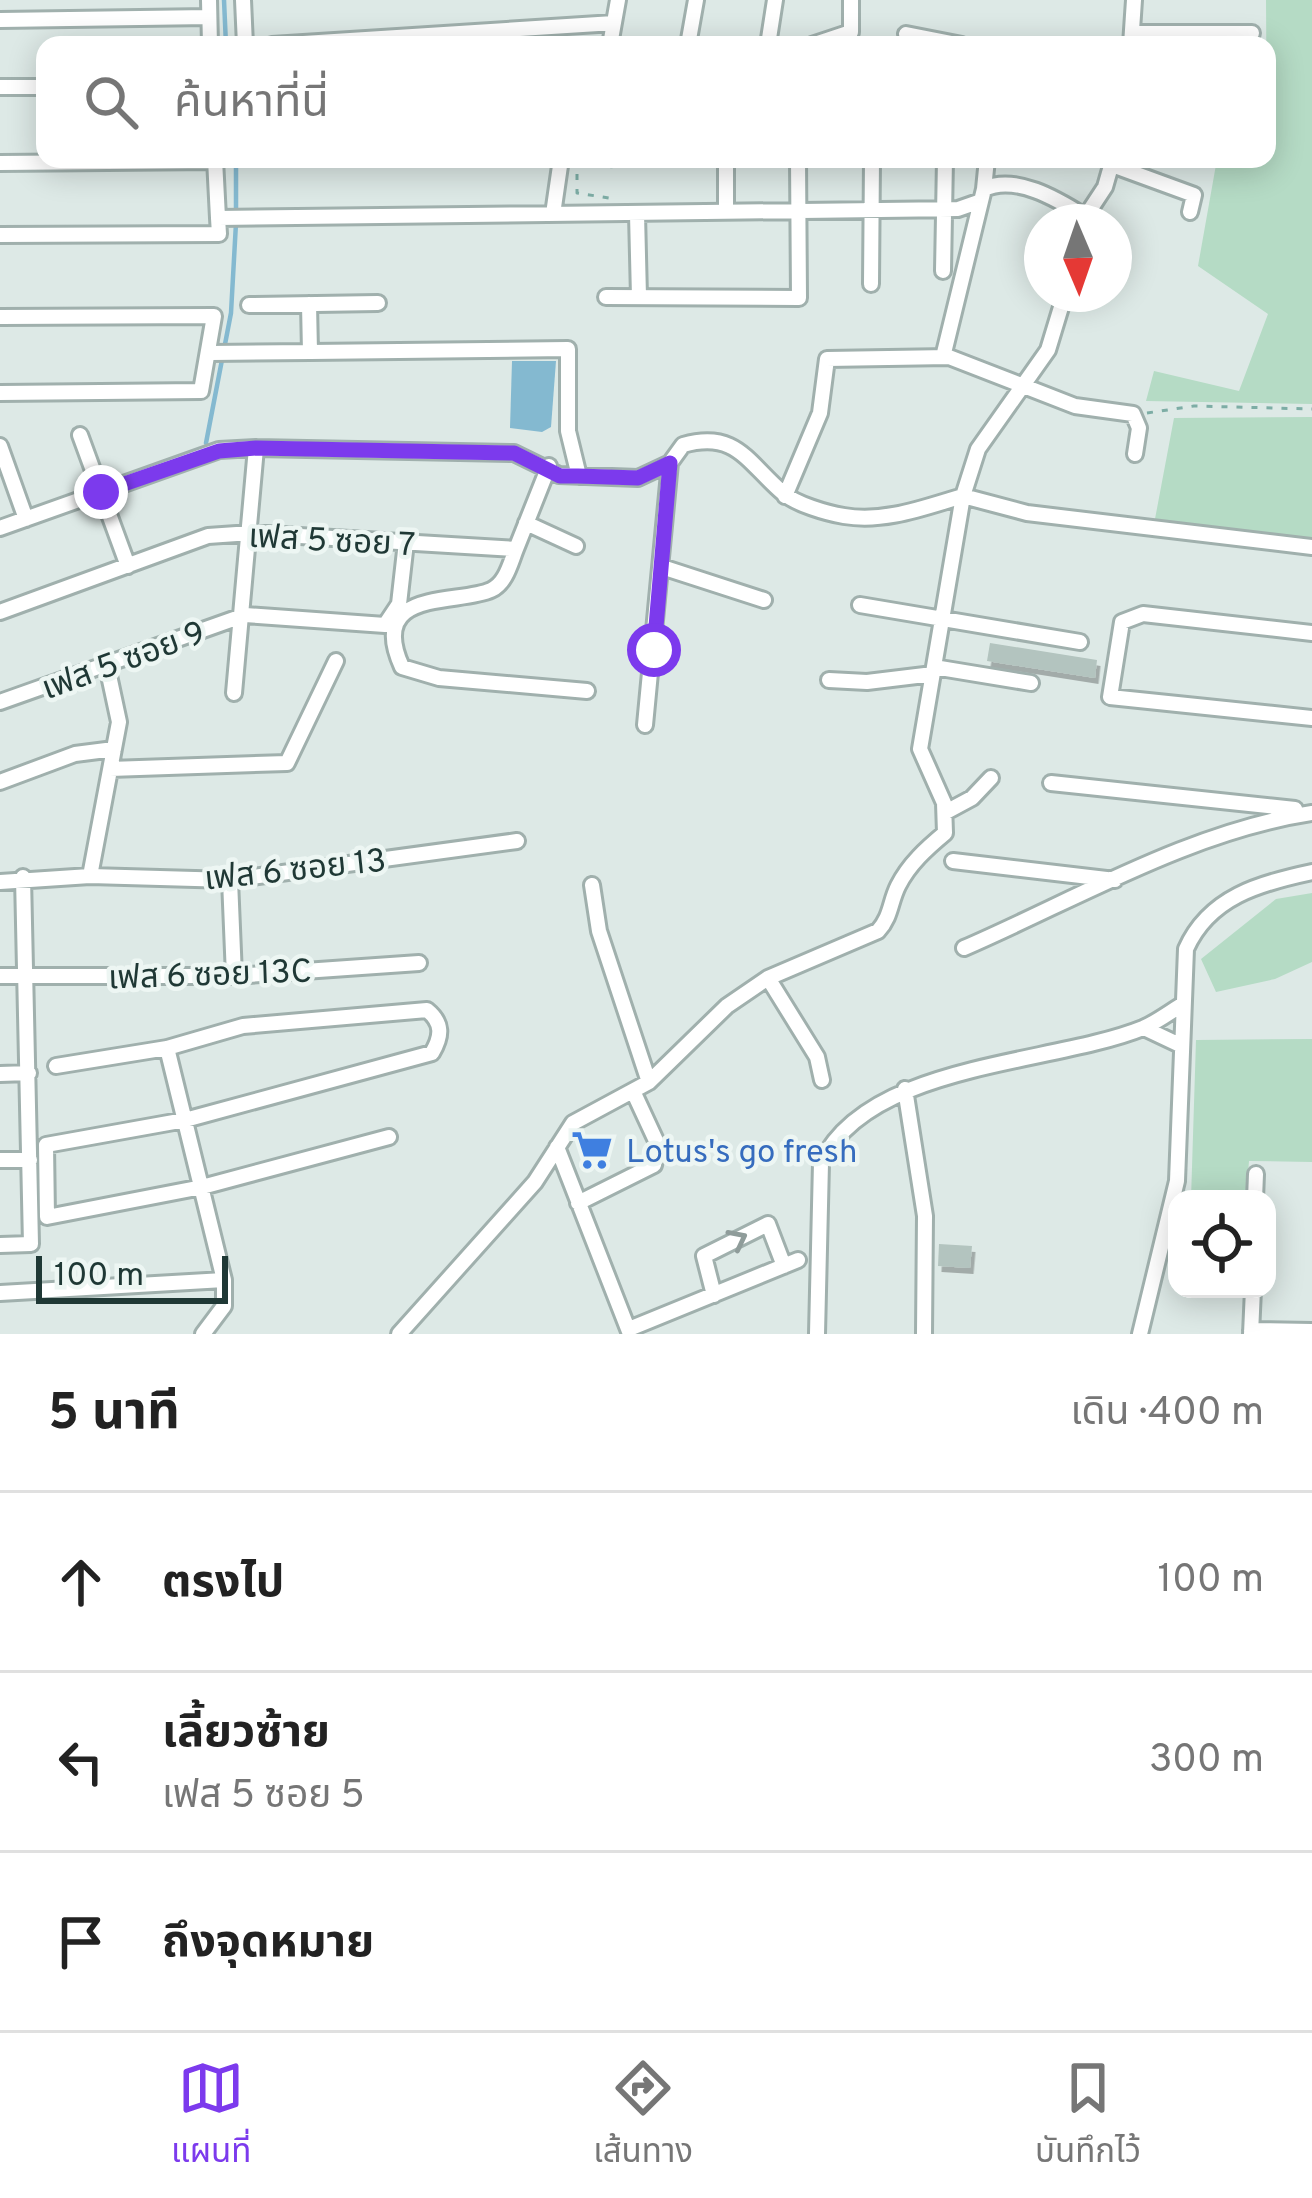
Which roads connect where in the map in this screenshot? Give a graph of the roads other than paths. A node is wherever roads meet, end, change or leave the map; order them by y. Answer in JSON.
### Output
{"nodes":[{"id":1,"x":209,"y":0,"type":"edge"},
{"id":2,"x":243,"y":0,"type":"edge"},
{"id":3,"x":618,"y":0,"type":"edge"},
{"id":4,"x":696,"y":0,"type":"edge"},
{"id":5,"x":775,"y":0,"type":"edge"},
{"id":6,"x":851,"y":0,"type":"edge"},
{"id":7,"x":1134,"y":0,"type":"edge"},
{"id":8,"x":209,"y":17,"type":"junction"},
{"id":9,"x":0,"y":20,"type":"edge"},
{"id":10,"x":614,"y":23,"type":"junction"},
{"id":11,"x":1252,"y":33,"type":"dead end"},
{"id":12,"x":906,"y":34,"type":"dead end"},
{"id":13,"x":210,"y":36,"type":"edge"},
{"id":14,"x":245,"y":36,"type":"edge"},
{"id":15,"x":412,"y":36,"type":"edge"},
{"id":16,"x":612,"y":36,"type":"edge"},
{"id":17,"x":690,"y":36,"type":"edge"},
{"id":18,"x":769,"y":36,"type":"edge"},
{"id":19,"x":839,"y":36,"type":"edge"},
{"id":20,"x":916,"y":36,"type":"edge"},
{"id":21,"x":1132,"y":36,"type":"edge"},
{"id":22,"x":1192,"y":36,"type":"edge"},
{"id":23,"x":36,"y":87,"type":"edge"},
{"id":24,"x":0,"y":88,"type":"edge"},
{"id":25,"x":36,"y":163,"type":"edge"},
{"id":26,"x":0,"y":164,"type":"edge"},
{"id":27,"x":216,"y":168,"type":"edge"},
{"id":28,"x":560,"y":168,"type":"edge"},
{"id":29,"x":726,"y":168,"type":"edge"},
{"id":30,"x":798,"y":168,"type":"edge"},
{"id":31,"x":872,"y":168,"type":"edge"},
{"id":32,"x":945,"y":168,"type":"edge"},
{"id":33,"x":985,"y":168,"type":"edge"},
{"id":34,"x":1111,"y":168,"type":"edge"},
{"id":35,"x":1127,"y":168,"type":"edge"},
{"id":36,"x":980,"y":195,"type":"junction"},
{"id":37,"x":1056,"y":204,"type":"edge"},
{"id":38,"x":1094,"y":204,"type":"edge"},
{"id":39,"x":872,"y":210,"type":"junction"},
{"id":40,"x":944,"y":210,"type":"junction"},
{"id":41,"x":726,"y":212,"type":"junction"},
{"id":42,"x":799,"y":212,"type":"junction"},
{"id":43,"x":1190,"y":212,"type":"dead end"},
{"id":44,"x":553,"y":214,"type":"junction"},
{"id":45,"x":637,"y":214,"type":"junction"},
{"id":46,"x":224,"y":218,"type":"junction"},
{"id":47,"x":0,"y":235,"type":"edge"},
{"id":48,"x":944,"y":271,"type":"dead end"},
{"id":49,"x":871,"y":284,"type":"dead end"},
{"id":50,"x":606,"y":297,"type":"dead end"},
{"id":51,"x":639,"y":297,"type":"junction"},
{"id":52,"x":378,"y":303,"type":"dead end"},
{"id":53,"x":309,"y":304,"type":"junction"},
{"id":54,"x":248,"y":305,"type":"dead end"},
{"id":55,"x":1062,"y":312,"type":"edge"},
{"id":56,"x":0,"y":317,"type":"edge"},
{"id":57,"x":310,"y":352,"type":"junction"},
{"id":58,"x":211,"y":353,"type":"junction"},
{"id":59,"x":944,"y":357,"type":"junction"},
{"id":60,"x":1019,"y":388,"type":"junction"},
{"id":61,"x":0,"y":394,"type":"edge"},
{"id":62,"x":80,"y":435,"type":"dead end"},
{"id":63,"x":0,"y":446,"type":"edge"},
{"id":64,"x":256,"y":448,"type":"junction"},
{"id":65,"x":1135,"y":454,"type":"dead end"},
{"id":66,"x":670,"y":463,"type":"junction"},
{"id":67,"x":549,"y":466,"type":"junction"},
{"id":68,"x":578,"y":476,"type":"junction"},
{"id":69,"x":101,"y":492,"type":"junction"},
{"id":70,"x":785,"y":496,"type":"junction"},
{"id":71,"x":963,"y":496,"type":"junction"},
{"id":72,"x":26,"y":519,"type":"junction"},
{"id":73,"x":526,"y":523,"type":"junction"},
{"id":74,"x":0,"y":528,"type":"edge"},
{"id":75,"x":250,"y":533,"type":"junction"},
{"id":76,"x":406,"y":542,"type":"junction"},
{"id":77,"x":576,"y":546,"type":"dead end"},
{"id":78,"x":1312,"y":547,"type":"edge"},
{"id":79,"x":516,"y":549,"type":"junction"},
{"id":80,"x":128,"y":566,"type":"junction"},
{"id":81,"x":662,"y":567,"type":"junction"},
{"id":82,"x":764,"y":600,"type":"dead end"},
{"id":83,"x":860,"y":605,"type":"dead end"},
{"id":84,"x":0,"y":613,"type":"edge"},
{"id":85,"x":245,"y":615,"type":"junction"},
{"id":86,"x":943,"y":615,"type":"junction"},
{"id":87,"x":1312,"y":633,"type":"edge"},
{"id":88,"x":1080,"y":642,"type":"dead end"},
{"id":89,"x":336,"y":661,"type":"dead end"},
{"id":90,"x":107,"y":666,"type":"junction"},
{"id":91,"x":933,"y":670,"type":"junction"},
{"id":92,"x":829,"y":680,"type":"dead end"},
{"id":93,"x":1031,"y":683,"type":"dead end"},
{"id":94,"x":587,"y":692,"type":"dead end"},
{"id":95,"x":234,"y":694,"type":"dead end"},
{"id":96,"x":0,"y":702,"type":"edge"},
{"id":97,"x":1312,"y":718,"type":"edge"},
{"id":98,"x":645,"y":725,"type":"dead end"},
{"id":99,"x":114,"y":749,"type":"junction"},
{"id":100,"x":110,"y":769,"type":"junction"},
{"id":101,"x":991,"y":778,"type":"dead end"},
{"id":102,"x":0,"y":782,"type":"edge"},
{"id":103,"x":1051,"y":783,"type":"dead end"},
{"id":104,"x":946,"y":812,"type":"junction"},
{"id":105,"x":1312,"y":812,"type":"edge"},
{"id":106,"x":518,"y":841,"type":"dead end"},
{"id":107,"x":953,"y":861,"type":"dead end"},
{"id":108,"x":1312,"y":872,"type":"edge"},
{"id":109,"x":89,"y":876,"type":"junction"},
{"id":110,"x":23,"y":877,"type":"junction"},
{"id":111,"x":230,"y":880,"type":"junction"},
{"id":112,"x":1118,"y":880,"type":"junction"},
{"id":113,"x":0,"y":882,"type":"edge"},
{"id":114,"x":592,"y":885,"type":"dead end"},
{"id":115,"x":964,"y":948,"type":"dead end"},
{"id":116,"x":419,"y":963,"type":"dead end"},
{"id":117,"x":0,"y":976,"type":"edge"},
{"id":118,"x":28,"y":976,"type":"junction"},
{"id":119,"x":234,"y":976,"type":"junction"},
{"id":120,"x":768,"y":978,"type":"junction"},
{"id":121,"x":1183,"y":1004,"type":"junction"},
{"id":122,"x":1144,"y":1028,"type":"junction"},
{"id":123,"x":1182,"y":1046,"type":"junction"},
{"id":124,"x":167,"y":1048,"type":"junction"},
{"id":125,"x":56,"y":1066,"type":"dead end"},
{"id":126,"x":29,"y":1073,"type":"junction"},
{"id":127,"x":0,"y":1074,"type":"edge"},
{"id":128,"x":822,"y":1080,"type":"dead end"},
{"id":129,"x":649,"y":1082,"type":"junction"},
{"id":130,"x":905,"y":1089,"type":"junction"},
{"id":131,"x":633,"y":1091,"type":"junction"},
{"id":132,"x":185,"y":1120,"type":"junction"},
{"id":133,"x":388,"y":1137,"type":"dead end"},
{"id":134,"x":557,"y":1147,"type":"junction"},
{"id":135,"x":0,"y":1160,"type":"edge"},
{"id":136,"x":30,"y":1160,"type":"junction"},
{"id":137,"x":1256,"y":1174,"type":"dead end"},
{"id":138,"x":202,"y":1187,"type":"junction"},
{"id":139,"x":1255,"y":1190,"type":"edge"},
{"id":140,"x":578,"y":1203,"type":"junction"},
{"id":141,"x":0,"y":1245,"type":"edge"},
{"id":142,"x":224,"y":1280,"type":"junction"},
{"id":143,"x":0,"y":1293,"type":"edge"},
{"id":144,"x":714,"y":1295,"type":"junction"},
{"id":145,"x":1252,"y":1298,"type":"edge"},
{"id":146,"x":1312,"y":1331,"type":"edge"},
{"id":147,"x":630,"y":1332,"type":"edge"},
{"id":148,"x":1251,"y":1332,"type":"edge"},
{"id":149,"x":203,"y":1334,"type":"edge"},
{"id":150,"x":399,"y":1334,"type":"edge"},
{"id":151,"x":817,"y":1334,"type":"edge"},
{"id":152,"x":923,"y":1334,"type":"edge"},
{"id":153,"x":1140,"y":1334,"type":"edge"}],
"edges":[{"from":1,"to":8,"type":"street"},
{"from":2,"to":14,"type":"street"},
{"from":3,"to":10,"type":"street"},
{"from":4,"to":17,"type":"street"},
{"from":5,"to":18,"type":"street"},
{"from":6,"to":19,"type":"street"},
{"from":7,"to":21,"type":"street"},
{"from":8,"to":9,"type":"street"},
{"from":8,"to":13,"type":"street"},
{"from":10,"to":15,"type":"street"},
{"from":10,"to":16,"type":"street"},
{"from":11,"to":22,"type":"street"},
{"from":12,"to":20,"type":"street"},
{"from":23,"to":24,"type":"street"},
{"from":25,"to":26,"type":"street"},
{"from":27,"to":46,"type":"street"},
{"from":28,"to":44,"type":"street"},
{"from":29,"to":41,"type":"street"},
{"from":30,"to":42,"type":"street"},
{"from":31,"to":39,"type":"street"},
{"from":32,"to":40,"type":"street"},
{"from":33,"to":36,"type":"street"},
{"from":34,"to":38,"type":"street"},
{"from":35,"to":43,"type":"street"},
{"from":36,"to":37,"type":"street"},
{"from":36,"to":40,"type":"street"},
{"from":36,"to":59,"type":"street"},
{"from":39,"to":40,"type":"street"},
{"from":39,"to":42,"type":"street"},
{"from":39,"to":49,"type":"street"},
{"from":40,"to":48,"type":"street"},
{"from":41,"to":42,"type":"street"},
{"from":41,"to":45,"type":"street"},
{"from":42,"to":51,"type":"street"},
{"from":44,"to":45,"type":"street"},
{"from":44,"to":46,"type":"street"},
{"from":45,"to":51,"type":"street"},
{"from":46,"to":47,"type":"street"},
{"from":50,"to":51,"type":"street"},
{"from":52,"to":53,"type":"street"},
{"from":53,"to":54,"type":"street"},
{"from":53,"to":57,"type":"street"},
{"from":55,"to":60,"type":"street"},
{"from":56,"to":58,"type":"street"},
{"from":57,"to":58,"type":"street"},
{"from":57,"to":68,"type":"street"},
{"from":58,"to":61,"type":"street"},
{"from":59,"to":60,"type":"street"},
{"from":59,"to":70,"type":"street"},
{"from":60,"to":65,"type":"street"},
{"from":60,"to":71,"type":"street"},
{"from":62,"to":69,"type":"street"},
{"from":63,"to":72,"type":"street"},
{"from":64,"to":67,"type":"street"},
{"from":64,"to":69,"type":"street"},
{"from":64,"to":75,"type":"street"},
{"from":66,"to":68,"type":"street"},
{"from":66,"to":70,"type":"street"},
{"from":66,"to":81,"type":"street"},
{"from":67,"to":68,"type":"street"},
{"from":67,"to":73,"type":"street"},
{"from":69,"to":72,"type":"street"},
{"from":69,"to":80,"type":"street"},
{"from":70,"to":71,"type":"street"},
{"from":71,"to":78,"type":"street"},
{"from":71,"to":86,"type":"street"},
{"from":72,"to":74,"type":"street"},
{"from":73,"to":77,"type":"street"},
{"from":73,"to":79,"type":"street"},
{"from":75,"to":76,"type":"street","name":"เฟส 5 ซอย 7"},
{"from":75,"to":80,"type":"street","name":"เฟส 5 ซอย 7"},
{"from":75,"to":85,"type":"street"},
{"from":76,"to":79,"type":"street","name":"เฟส 5 ซอย 7"},
{"from":76,"to":85,"type":"street"},
{"from":79,"to":94,"type":"street"},
{"from":80,"to":84,"type":"street","name":"เฟส 5 ซอย 7"},
{"from":81,"to":82,"type":"street"},
{"from":81,"to":98,"type":"street"},
{"from":83,"to":86,"type":"street"},
{"from":85,"to":90,"type":"street","name":"เฟส 5 ซอย 9"},
{"from":85,"to":95,"type":"street"},
{"from":86,"to":88,"type":"street"},
{"from":86,"to":91,"type":"street"},
{"from":87,"to":97,"type":"street"},
{"from":89,"to":100,"type":"street"},
{"from":90,"to":96,"type":"street","name":"เฟส 5 ซอย 9"},
{"from":90,"to":99,"type":"street"},
{"from":91,"to":92,"type":"street"},
{"from":91,"to":93,"type":"street"},
{"from":91,"to":104,"type":"street"},
{"from":99,"to":100,"type":"street"},
{"from":99,"to":102,"type":"street"},
{"from":100,"to":109,"type":"street"},
{"from":101,"to":104,"type":"street"},
{"from":103,"to":105,"type":"street"},
{"from":104,"to":120,"type":"street"},
{"from":105,"to":112,"type":"street"},
{"from":106,"to":111,"type":"street","name":"เฟส 6 ซอย 13"},
{"from":107,"to":112,"type":"street"},
{"from":108,"to":121,"type":"street"},
{"from":109,"to":110,"type":"street","name":"เฟส 6 ซอย 13"},
{"from":109,"to":111,"type":"street","name":"เฟส 6 ซอย 13"},
{"from":110,"to":113,"type":"street","name":"เฟส 6 ซอย 13"},
{"from":110,"to":118,"type":"street"},
{"from":111,"to":119,"type":"street"},
{"from":112,"to":115,"type":"street"},
{"from":114,"to":129,"type":"street"},
{"from":116,"to":119,"type":"street","name":"เฟส 6 ซอย 13C"},
{"from":117,"to":118,"type":"street","name":"เฟส 6 ซอย 13C"},
{"from":118,"to":119,"type":"street","name":"เฟส 6 ซอย 13C"},
{"from":118,"to":126,"type":"street"},
{"from":120,"to":128,"type":"street"},
{"from":120,"to":129,"type":"street"},
{"from":121,"to":122,"type":"street"},
{"from":121,"to":123,"type":"street"},
{"from":122,"to":123,"type":"street"},
{"from":122,"to":130,"type":"street"},
{"from":123,"to":153,"type":"street"},
{"from":124,"to":125,"type":"street"},
{"from":124,"to":132,"type":"street"},
{"from":124,"to":132,"type":"street"},
{"from":126,"to":127,"type":"street"},
{"from":126,"to":136,"type":"street"},
{"from":129,"to":131,"type":"street"},
{"from":130,"to":151,"type":"street"},
{"from":130,"to":152,"type":"street"},
{"from":131,"to":134,"type":"street"},
{"from":131,"to":140,"type":"street"},
{"from":132,"to":138,"type":"street"},
{"from":132,"to":138,"type":"street"},
{"from":133,"to":138,"type":"street"},
{"from":134,"to":140,"type":"street"},
{"from":134,"to":150,"type":"street"},
{"from":135,"to":136,"type":"street"},
{"from":136,"to":141,"type":"street"},
{"from":137,"to":139,"type":"street"},
{"from":138,"to":142,"type":"street"},
{"from":140,"to":147,"type":"street"},
{"from":142,"to":143,"type":"street"},
{"from":142,"to":149,"type":"street"},
{"from":144,"to":144,"type":"street","one_way":true},
{"from":144,"to":147,"type":"street"},
{"from":145,"to":148,"type":"street"},
{"from":146,"to":148,"type":"street"}]}
